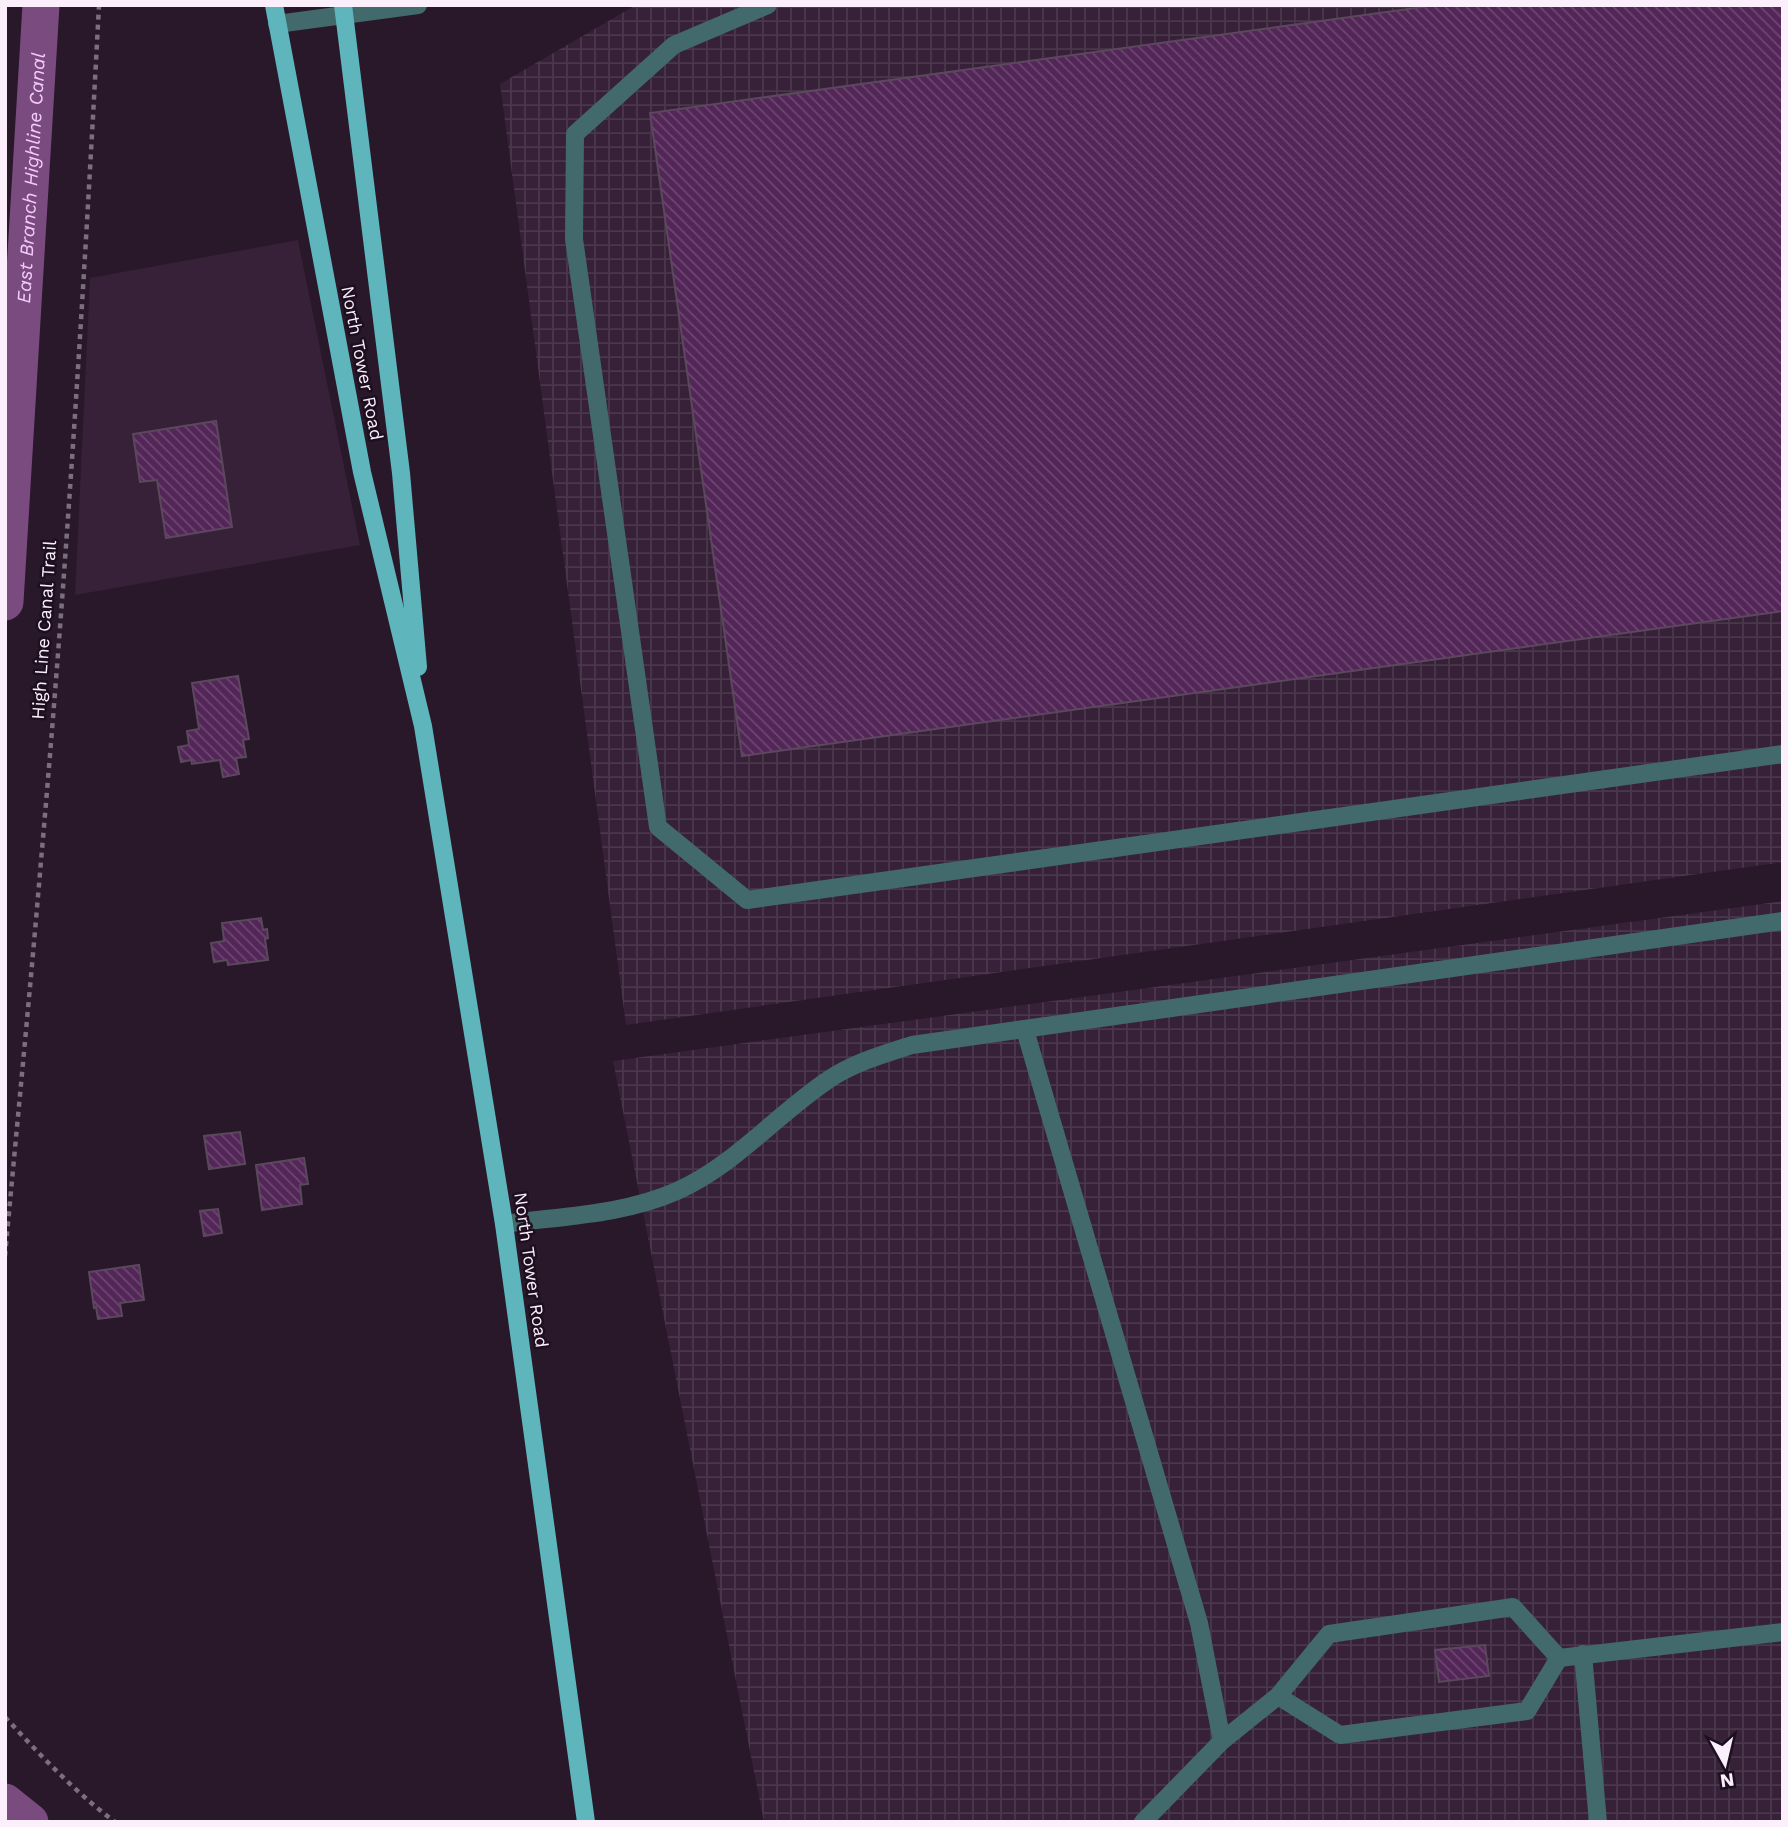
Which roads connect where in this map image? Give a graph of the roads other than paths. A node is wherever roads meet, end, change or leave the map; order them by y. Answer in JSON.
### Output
{"nodes":[{"id":1,"x":274,"y":5,"type":"edge"},
{"id":2,"x":418,"y":5,"type":"edge"},
{"id":3,"x":768,"y":5,"type":"edge"},
{"id":4,"x":344,"y":10,"type":"edge"},
{"id":5,"x":277,"y":24,"type":"junction"},
{"id":6,"x":423,"y":726,"type":"junction"},
{"id":7,"x":1783,"y":754,"type":"edge"},
{"id":8,"x":1783,"y":921,"type":"edge"},
{"id":9,"x":1025,"y":1030,"type":"junction"},
{"id":10,"x":504,"y":1224,"type":"junction"},
{"id":11,"x":1783,"y":1632,"type":"edge"},
{"id":12,"x":1583,"y":1654,"type":"junction"},
{"id":13,"x":1559,"y":1658,"type":"junction"},
{"id":14,"x":1278,"y":1696,"type":"junction"},
{"id":15,"x":1222,"y":1741,"type":"junction"},
{"id":16,"x":586,"y":1822,"type":"edge"},
{"id":17,"x":1143,"y":1822,"type":"edge"},
{"id":18,"x":1598,"y":1822,"type":"edge"}],
"edges":[{"from":1,"to":5,"type":"main road","name":"North Tower Road"},
{"from":2,"to":4,"type":"street"},
{"from":3,"to":7,"type":"street"},
{"from":4,"to":5,"type":"street"},
{"from":4,"to":6,"type":"main road","name":"North Tower Road"},
{"from":5,"to":6,"type":"main road","name":"North Tower Road"},
{"from":6,"to":10,"type":"main road","name":"North Tower Road"},
{"from":8,"to":9,"type":"street"},
{"from":9,"to":10,"type":"street"},
{"from":9,"to":15,"type":"street"},
{"from":10,"to":16,"type":"main road","name":"North Tower Road"},
{"from":11,"to":12,"type":"street"},
{"from":12,"to":13,"type":"street"},
{"from":12,"to":18,"type":"street"},
{"from":13,"to":14,"type":"street"},
{"from":13,"to":14,"type":"street"},
{"from":14,"to":15,"type":"street"},
{"from":15,"to":17,"type":"street"}]}
